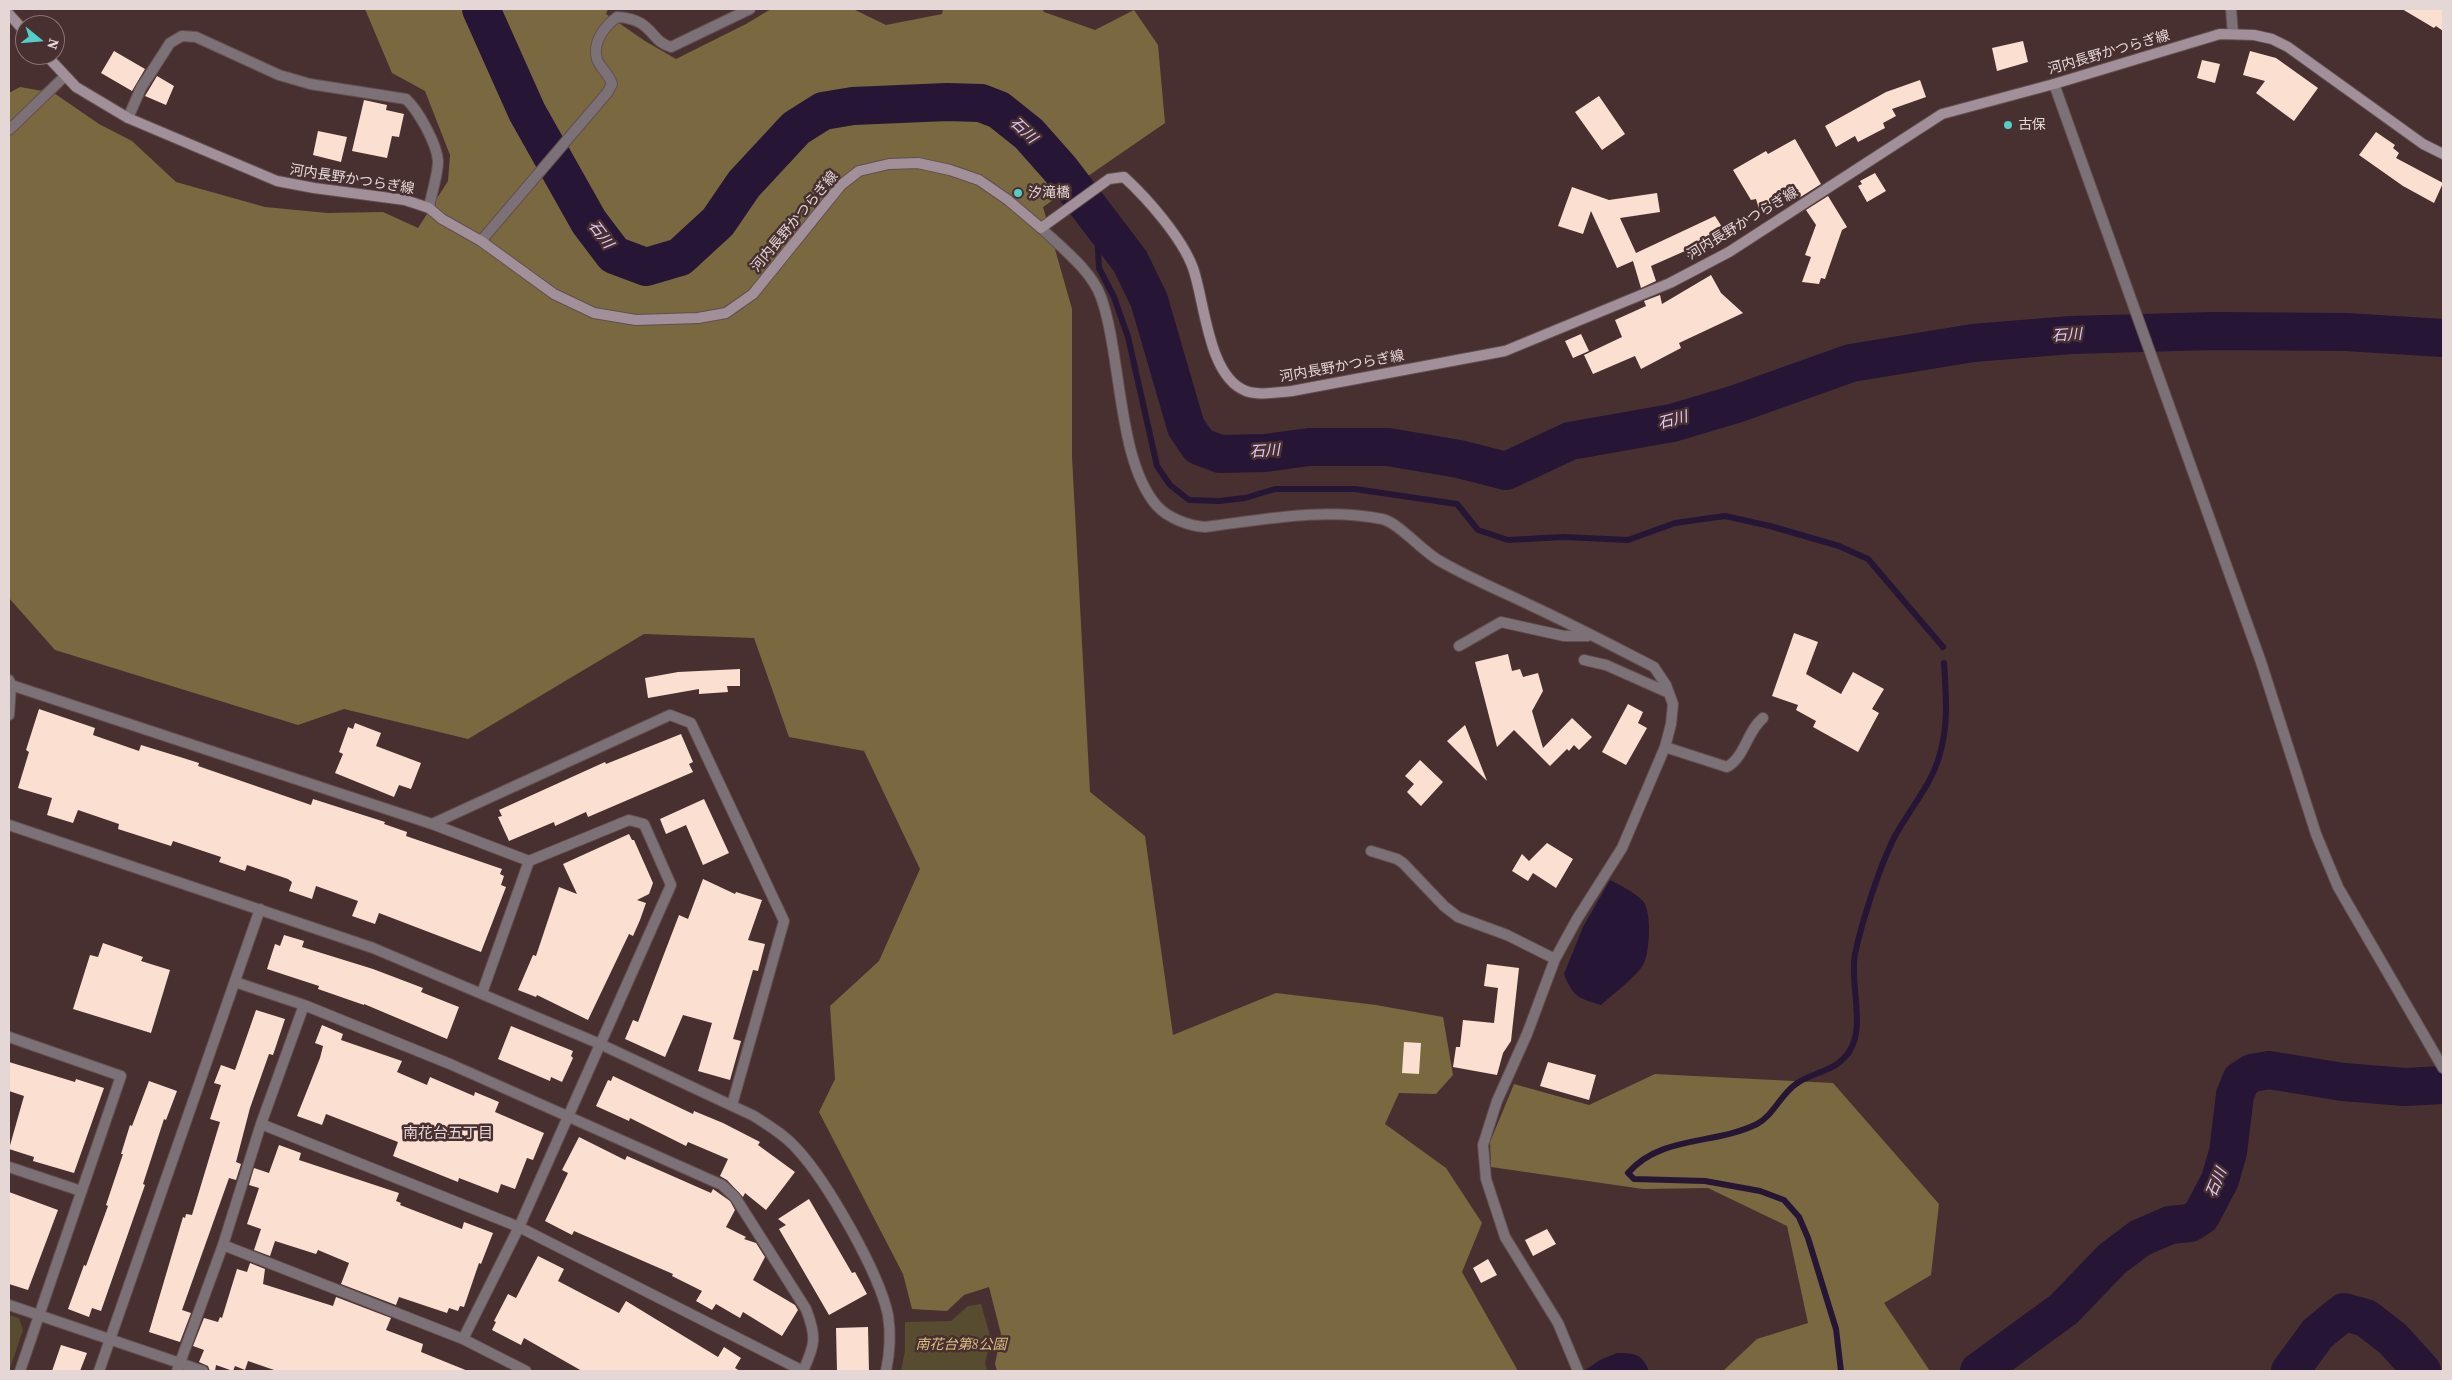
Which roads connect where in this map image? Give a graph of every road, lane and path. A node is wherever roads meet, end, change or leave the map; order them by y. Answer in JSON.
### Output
{"nodes":[{"id":1,"x":750,"y":9,"type":"edge"},
{"id":2,"x":2231,"y":9,"type":"edge"},
{"id":3,"x":2233,"y":34,"type":"junction"},
{"id":4,"x":55,"y":65,"type":"edge"},
{"id":5,"x":65,"y":76,"type":"junction"},
{"id":6,"x":2054,"y":84,"type":"junction"},
{"id":7,"x":128,"y":118,"type":"junction"},
{"id":8,"x":9,"y":130,"type":"edge"},
{"id":9,"x":2443,"y":154,"type":"edge"},
{"id":10,"x":429,"y":208,"type":"junction"},
{"id":11,"x":1044,"y":226,"type":"junction"},
{"id":12,"x":480,"y":241,"type":"junction"},
{"id":13,"x":1592,"y":636,"type":"junction"},
{"id":14,"x":1459,"y":646,"type":"dead end"},
{"id":15,"x":1584,"y":660,"type":"dead end"},
{"id":16,"x":10,"y":682,"type":"edge"},
{"id":17,"x":1669,"y":693,"type":"junction"},
{"id":18,"x":9,"y":716,"type":"edge"},
{"id":19,"x":1763,"y":718,"type":"dead end"},
{"id":20,"x":1665,"y":747,"type":"junction"},
{"id":21,"x":432,"y":824,"type":"junction"},
{"id":22,"x":9,"y":825,"type":"edge"},
{"id":23,"x":1370,"y":851,"type":"dead end"},
{"id":24,"x":529,"y":860,"type":"junction"},
{"id":25,"x":260,"y":909,"type":"junction"},
{"id":26,"x":1555,"y":959,"type":"junction"},
{"id":27,"x":235,"y":982,"type":"junction"},
{"id":28,"x":482,"y":993,"type":"junction"},
{"id":29,"x":304,"y":1005,"type":"junction"},
{"id":30,"x":9,"y":1037,"type":"edge"},
{"id":31,"x":600,"y":1044,"type":"junction"},
{"id":32,"x":2443,"y":1068,"type":"edge"},
{"id":33,"x":732,"y":1105,"type":"junction"},
{"id":34,"x":569,"y":1115,"type":"junction"},
{"id":35,"x":261,"y":1124,"type":"junction"},
{"id":36,"x":9,"y":1167,"type":"edge"},
{"id":37,"x":81,"y":1191,"type":"junction"},
{"id":38,"x":519,"y":1227,"type":"junction"},
{"id":39,"x":223,"y":1245,"type":"junction"},
{"id":40,"x":9,"y":1305,"type":"edge"},
{"id":41,"x":39,"y":1316,"type":"junction"},
{"id":42,"x":110,"y":1339,"type":"junction"},
{"id":43,"x":463,"y":1339,"type":"junction"},
{"id":44,"x":179,"y":1367,"type":"edge"},
{"id":45,"x":20,"y":1371,"type":"edge"},
{"id":46,"x":99,"y":1371,"type":"edge"},
{"id":47,"x":203,"y":1371,"type":"edge"},
{"id":48,"x":526,"y":1371,"type":"edge"},
{"id":49,"x":803,"y":1371,"type":"edge"},
{"id":50,"x":886,"y":1371,"type":"edge"},
{"id":51,"x":1578,"y":1371,"type":"edge"}],
"edges":[{"from":1,"to":12,"type":"street"},
{"from":2,"to":3,"type":"street"},
{"from":3,"to":6,"type":"main road","name":"河内長野かつらぎ線"},
{"from":3,"to":9,"type":"main road","name":"河内長野かつらぎ線"},
{"from":4,"to":5,"type":"main road","name":"河内長野かつらぎ線"},
{"from":5,"to":7,"type":"main road","name":"河内長野かつらぎ線"},
{"from":5,"to":8,"type":"street"},
{"from":6,"to":11,"type":"main road","name":"河内長野かつらぎ線"},
{"from":6,"to":32,"type":"street"},
{"from":7,"to":10,"type":"main road","name":"河内長野かつらぎ線"},
{"from":7,"to":10,"type":"street"},
{"from":10,"to":12,"type":"main road","name":"河内長野かつらぎ線"},
{"from":11,"to":12,"type":"main road","name":"河内長野かつらぎ線"},
{"from":11,"to":13,"type":"street"},
{"from":13,"to":14,"type":"street"},
{"from":13,"to":17,"type":"street"},
{"from":15,"to":17,"type":"street"},
{"from":16,"to":18,"type":"street"},
{"from":16,"to":21,"type":"street"},
{"from":17,"to":20,"type":"street"},
{"from":19,"to":20,"type":"street"},
{"from":20,"to":26,"type":"street"},
{"from":21,"to":24,"type":"street"},
{"from":21,"to":33,"type":"street"},
{"from":22,"to":25,"type":"street"},
{"from":23,"to":26,"type":"street"},
{"from":24,"to":28,"type":"street"},
{"from":24,"to":31,"type":"street"},
{"from":25,"to":27,"type":"street"},
{"from":25,"to":28,"type":"street"},
{"from":26,"to":51,"type":"street"},
{"from":27,"to":29,"type":"street"},
{"from":27,"to":42,"type":"street"},
{"from":28,"to":31,"type":"street"},
{"from":29,"to":34,"type":"street"},
{"from":29,"to":35,"type":"street"},
{"from":30,"to":37,"type":"street"},
{"from":31,"to":33,"type":"street"},
{"from":31,"to":34,"type":"street"},
{"from":33,"to":50,"type":"street"},
{"from":34,"to":38,"type":"street"},
{"from":34,"to":49,"type":"street"},
{"from":35,"to":38,"type":"street"},
{"from":35,"to":39,"type":"street"},
{"from":36,"to":37,"type":"street"},
{"from":37,"to":41,"type":"street"},
{"from":38,"to":43,"type":"street"},
{"from":38,"to":49,"type":"street"},
{"from":39,"to":43,"type":"street"},
{"from":39,"to":44,"type":"street"},
{"from":40,"to":41,"type":"street"},
{"from":41,"to":42,"type":"street"},
{"from":41,"to":45,"type":"street"},
{"from":42,"to":44,"type":"street"},
{"from":42,"to":46,"type":"street"},
{"from":43,"to":48,"type":"street"},
{"from":44,"to":47,"type":"street"}]}
